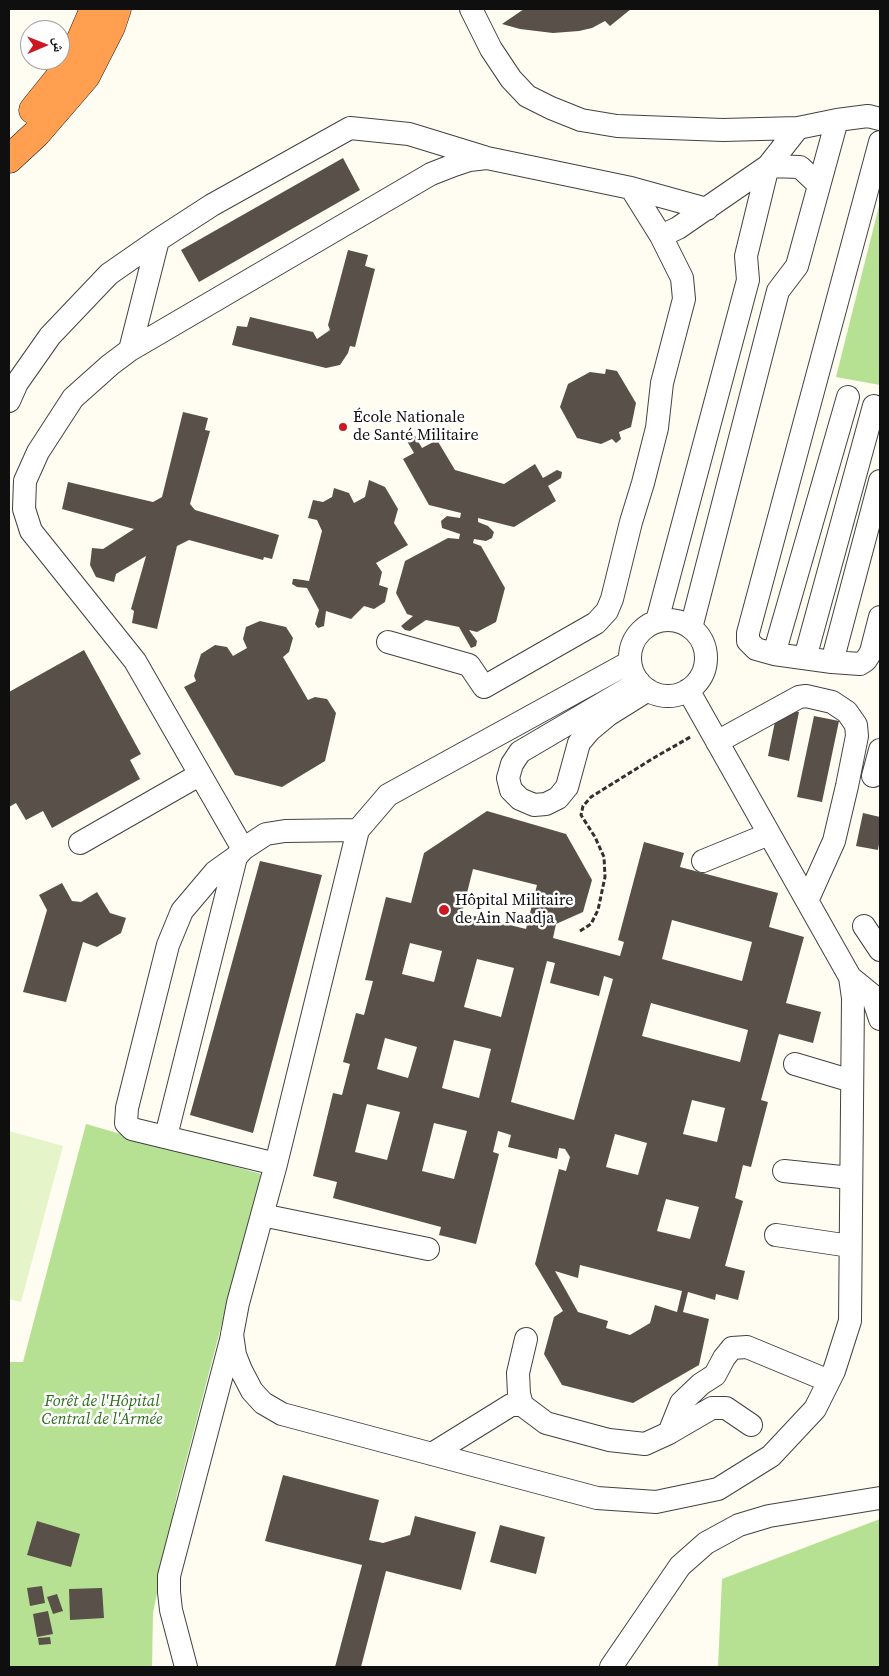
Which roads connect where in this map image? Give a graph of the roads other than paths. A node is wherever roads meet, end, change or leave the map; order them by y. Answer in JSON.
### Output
{"nodes":[{"id":1,"x":94,"y":9,"type":"edge"},
{"id":2,"x":117,"y":9,"type":"edge"},
{"id":3,"x":471,"y":9,"type":"edge"},
{"id":4,"x":880,"y":119,"type":"edge"},
{"id":5,"x":837,"y":120,"type":"junction"},
{"id":6,"x":798,"y":128,"type":"junction"},
{"id":7,"x":9,"y":135,"type":"edge"},
{"id":8,"x":427,"y":139,"type":"junction"},
{"id":9,"x":880,"y":142,"type":"edge"},
{"id":10,"x":487,"y":158,"type":"junction"},
{"id":11,"x":9,"y":159,"type":"edge"},
{"id":12,"x":768,"y":166,"type":"junction"},
{"id":13,"x":431,"y":174,"type":"junction"},
{"id":14,"x":819,"y":185,"type":"junction"},
{"id":15,"x":631,"y":188,"type":"junction"},
{"id":16,"x":707,"y":209,"type":"junction"},
{"id":17,"x":661,"y":236,"type":"junction"},
{"id":18,"x":158,"y":240,"type":"junction"},
{"id":19,"x":748,"y":280,"type":"junction"},
{"id":20,"x":782,"y":285,"type":"junction"},
{"id":21,"x":130,"y":350,"type":"junction"},
{"id":22,"x":815,"y":384,"type":"junction"},
{"id":23,"x":848,"y":397,"type":"junction"},
{"id":24,"x":9,"y":401,"type":"edge"},
{"id":25,"x":877,"y":407,"type":"edge"},
{"id":26,"x":880,"y":481,"type":"edge"},
{"id":27,"x":880,"y":617,"type":"edge"},
{"id":28,"x":657,"y":621,"type":"junction"},
{"id":29,"x":691,"y":628,"type":"junction"},
{"id":30,"x":388,"y":642,"type":"dead end"},
{"id":31,"x":774,"y":654,"type":"junction"},
{"id":32,"x":805,"y":658,"type":"junction"},
{"id":33,"x":832,"y":662,"type":"junction"},
{"id":34,"x":639,"y":678,"type":"junction"},
{"id":35,"x":688,"y":690,"type":"junction"},
{"id":36,"x":557,"y":731,"type":"junction"},
{"id":37,"x":714,"y":734,"type":"junction"},
{"id":38,"x":579,"y":743,"type":"junction"},
{"id":39,"x":880,"y":750,"type":"edge"},
{"id":40,"x":199,"y":775,"type":"junction"},
{"id":41,"x":873,"y":776,"type":"dead end"},
{"id":42,"x":358,"y":830,"type":"junction"},
{"id":43,"x":769,"y":834,"type":"junction"},
{"id":44,"x":80,"y":843,"type":"dead end"},
{"id":45,"x":239,"y":853,"type":"junction"},
{"id":46,"x":703,"y":861,"type":"dead end"},
{"id":47,"x":807,"y":901,"type":"junction"},
{"id":48,"x":864,"y":926,"type":"dead end"},
{"id":49,"x":880,"y":950,"type":"edge"},
{"id":50,"x":850,"y":977,"type":"junction"},
{"id":51,"x":880,"y":1019,"type":"edge"},
{"id":52,"x":795,"y":1064,"type":"dead end"},
{"id":53,"x":852,"y":1081,"type":"junction"},
{"id":54,"x":166,"y":1136,"type":"junction"},
{"id":55,"x":276,"y":1164,"type":"junction"},
{"id":56,"x":784,"y":1170,"type":"dead end"},
{"id":57,"x":851,"y":1178,"type":"junction"},
{"id":58,"x":262,"y":1215,"type":"junction"},
{"id":59,"x":776,"y":1235,"type":"dead end"},
{"id":60,"x":850,"y":1246,"type":"junction"},
{"id":61,"x":428,"y":1249,"type":"dead end"},
{"id":62,"x":232,"y":1334,"type":"junction"},
{"id":63,"x":526,"y":1339,"type":"dead end"},
{"id":64,"x":829,"y":1381,"type":"junction"},
{"id":65,"x":252,"y":1390,"type":"junction"},
{"id":66,"x":214,"y":1402,"type":"junction"},
{"id":67,"x":522,"y":1405,"type":"junction"},
{"id":68,"x":751,"y":1425,"type":"dead end"},
{"id":69,"x":669,"y":1433,"type":"junction"},
{"id":70,"x":432,"y":1454,"type":"junction"},
{"id":71,"x":880,"y":1498,"type":"edge"},
{"id":72,"x":186,"y":1667,"type":"edge"},
{"id":73,"x":611,"y":1667,"type":"edge"}],
"edges":[{"from":1,"to":7,"type":"highway"},
{"from":2,"to":11,"type":"highway"},
{"from":3,"to":6,"type":"lane"},
{"from":4,"to":5,"type":"lane"},
{"from":5,"to":6,"type":"lane"},
{"from":5,"to":14,"type":"lane"},
{"from":6,"to":12,"type":"lane"},
{"from":8,"to":10,"type":"lane"},
{"from":8,"to":13,"type":"lane"},
{"from":8,"to":18,"type":"lane"},
{"from":9,"to":22,"type":"lane"},
{"from":10,"to":13,"type":"lane"},
{"from":10,"to":15,"type":"lane"},
{"from":12,"to":14,"type":"lane"},
{"from":12,"to":16,"type":"lane"},
{"from":12,"to":19,"type":"lane"},
{"from":13,"to":21,"type":"lane"},
{"from":14,"to":20,"type":"lane"},
{"from":15,"to":16,"type":"lane"},
{"from":15,"to":17,"type":"lane"},
{"from":16,"to":17,"type":"lane"},
{"from":17,"to":30,"type":"lane"},
{"from":18,"to":21,"type":"lane"},
{"from":18,"to":24,"type":"lane"},
{"from":19,"to":20,"type":"lane"},
{"from":19,"to":28,"type":"lane"},
{"from":20,"to":29,"type":"lane"},
{"from":21,"to":40,"type":"lane"},
{"from":22,"to":23,"type":"lane"},
{"from":22,"to":31,"type":"lane"},
{"from":23,"to":25,"type":"lane"},
{"from":23,"to":31,"type":"lane"},
{"from":25,"to":32,"type":"lane"},
{"from":26,"to":33,"type":"lane"},
{"from":27,"to":33,"type":"lane"},
{"from":28,"to":29,"type":"lane"},
{"from":28,"to":34,"type":"lane"},
{"from":29,"to":35,"type":"lane"},
{"from":31,"to":32,"type":"lane"},
{"from":32,"to":33,"type":"lane"},
{"from":34,"to":35,"type":"lane"},
{"from":34,"to":36,"type":"lane"},
{"from":34,"to":38,"type":"lane"},
{"from":34,"to":42,"type":"lane"},
{"from":35,"to":37,"type":"lane"},
{"from":36,"to":38,"type":"lane"},
{"from":36,"to":38,"type":"lane"},
{"from":37,"to":43,"type":"lane"},
{"from":37,"to":47,"type":"lane"},
{"from":39,"to":41,"type":"lane"},
{"from":40,"to":44,"type":"lane"},
{"from":40,"to":45,"type":"lane"},
{"from":42,"to":45,"type":"lane"},
{"from":42,"to":55,"type":"lane"},
{"from":43,"to":46,"type":"lane"},
{"from":43,"to":47,"type":"lane"},
{"from":45,"to":54,"type":"lane"},
{"from":45,"to":54,"type":"lane"},
{"from":47,"to":50,"type":"lane"},
{"from":48,"to":49,"type":"lane"},
{"from":50,"to":51,"type":"lane"},
{"from":50,"to":53,"type":"lane"},
{"from":52,"to":53,"type":"lane"},
{"from":53,"to":57,"type":"lane"},
{"from":54,"to":55,"type":"lane"},
{"from":55,"to":58,"type":"lane"},
{"from":56,"to":57,"type":"lane"},
{"from":57,"to":60,"type":"lane"},
{"from":58,"to":61,"type":"lane"},
{"from":58,"to":62,"type":"lane"},
{"from":59,"to":60,"type":"lane"},
{"from":60,"to":64,"type":"lane"},
{"from":62,"to":65,"type":"lane"},
{"from":62,"to":66,"type":"lane"},
{"from":63,"to":67,"type":"lane"},
{"from":64,"to":69,"type":"lane"},
{"from":64,"to":70,"type":"lane"},
{"from":65,"to":66,"type":"lane"},
{"from":65,"to":70,"type":"lane"},
{"from":66,"to":72,"type":"lane"},
{"from":67,"to":69,"type":"lane"},
{"from":67,"to":70,"type":"lane"},
{"from":68,"to":69,"type":"lane"},
{"from":71,"to":73,"type":"lane"}]}
